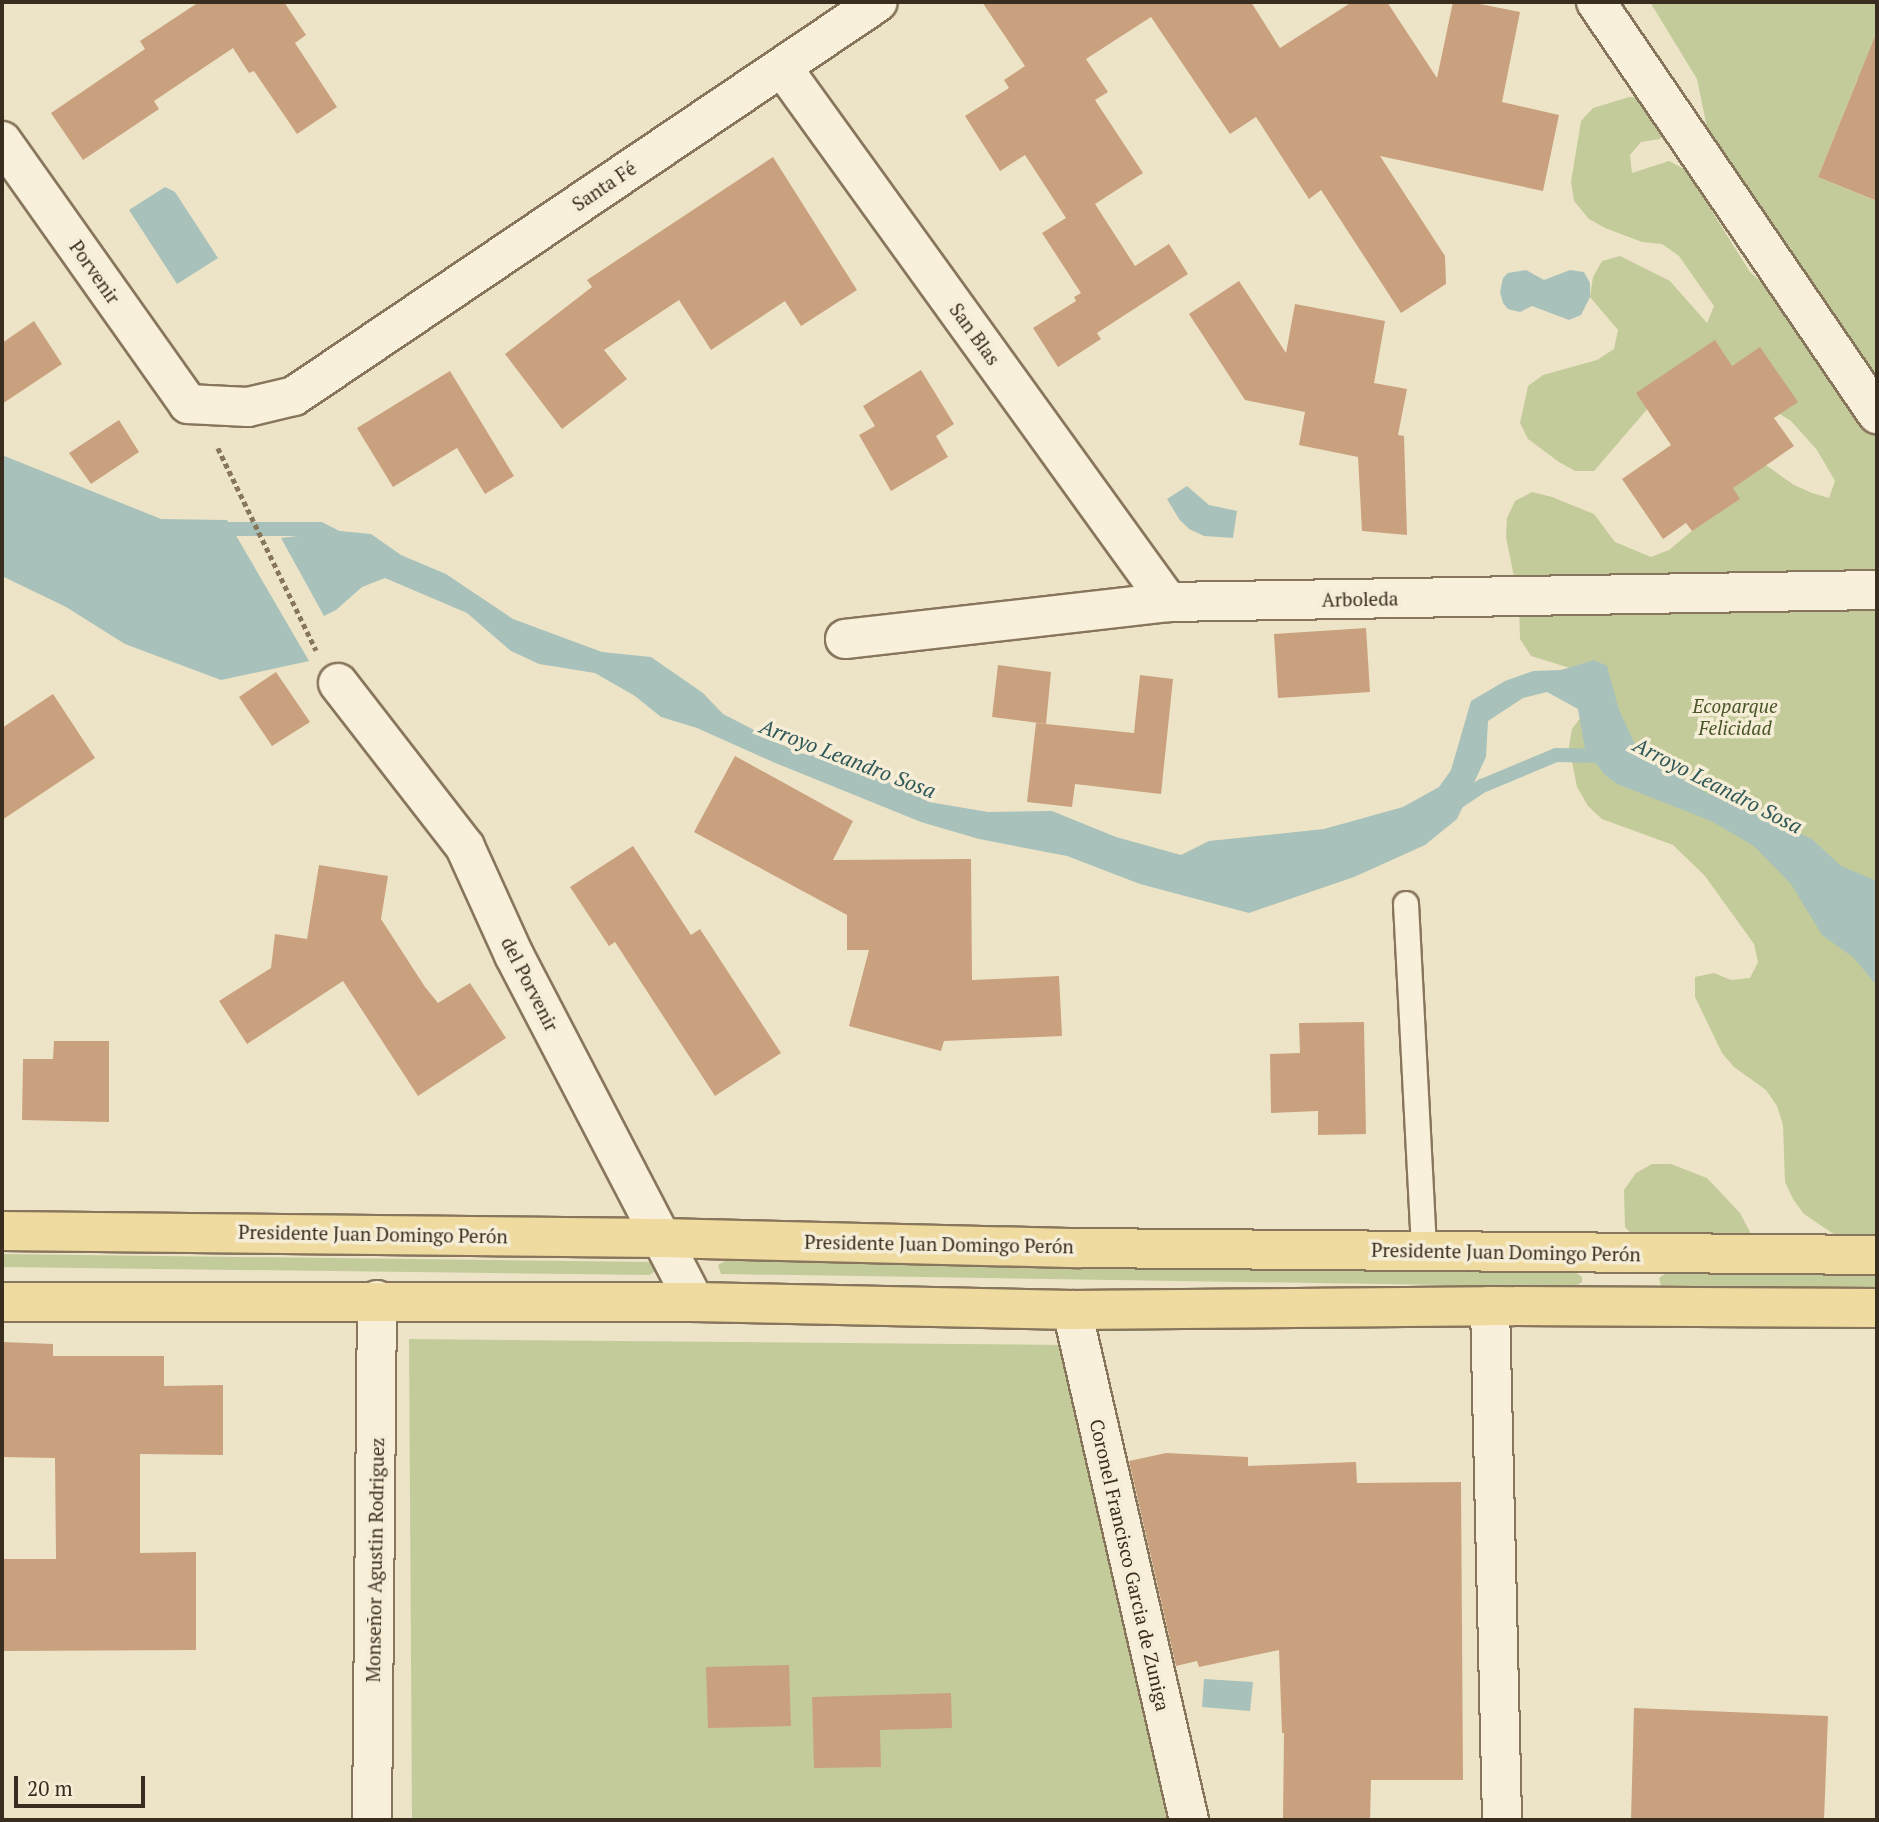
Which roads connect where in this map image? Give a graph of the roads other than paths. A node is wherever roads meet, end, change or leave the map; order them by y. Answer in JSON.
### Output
{"nodes":[{"id":1,"x":878,"y":2,"type":"edge"},
{"id":2,"x":1596,"y":2,"type":"edge"},
{"id":3,"x":782,"y":66,"type":"junction"},
{"id":4,"x":2,"y":141,"type":"edge"},
{"id":5,"x":187,"y":404,"type":"joint"},
{"id":6,"x":1877,"y":414,"type":"edge"},
{"id":7,"x":1877,"y":590,"type":"edge"},
{"id":8,"x":1168,"y":602,"type":"junction"},
{"id":9,"x":845,"y":639,"type":"dead end"},
{"id":10,"x":338,"y":683,"type":"dead end"},
{"id":11,"x":1406,"y":904,"type":"dead end"},
{"id":12,"x":2,"y":1231,"type":"edge"},
{"id":13,"x":661,"y":1237,"type":"junction"},
{"id":14,"x":1424,"y":1251,"type":"junction"},
{"id":15,"x":1632,"y":1253,"type":"junction"},
{"id":16,"x":1877,"y":1255,"type":"edge"},
{"id":17,"x":377,"y":1300,"type":"junction"},
{"id":18,"x":2,"y":1302,"type":"edge"},
{"id":19,"x":695,"y":1302,"type":"junction"},
{"id":20,"x":1490,"y":1306,"type":"junction"},
{"id":21,"x":1633,"y":1307,"type":"junction"},
{"id":22,"x":1877,"y":1308,"type":"edge"},
{"id":23,"x":1072,"y":1310,"type":"junction"},
{"id":24,"x":372,"y":1820,"type":"edge"},
{"id":25,"x":1189,"y":1820,"type":"edge"},
{"id":26,"x":1502,"y":1820,"type":"edge"}],
"edges":[{"from":1,"to":3,"type":"street","name":"Santa Fé"},
{"from":2,"to":6,"type":"street"},
{"from":3,"to":5,"type":"street","name":"Santa Fé"},
{"from":3,"to":8,"type":"street","name":"San Blas"},
{"from":4,"to":5,"type":"street","name":"Porvenir"},
{"from":7,"to":8,"type":"street","name":"Arboleda"},
{"from":8,"to":9,"type":"street","name":"Arboleda"},
{"from":10,"to":13,"type":"street","name":"del Porvenir"},
{"from":11,"to":14,"type":"lane"},
{"from":12,"to":13,"type":"main road","name":"Presidente Juan Domingo Perón"},
{"from":13,"to":14,"type":"main road","name":"Presidente Juan Domingo Perón"},
{"from":13,"to":19,"type":"street","name":"del Porvenir"},
{"from":14,"to":15,"type":"main road","name":"Presidente Juan Domingo Perón"},
{"from":15,"to":16,"type":"main road","name":"Presidente Juan Domingo Perón"},
{"from":15,"to":21,"type":"main road"},
{"from":17,"to":18,"type":"main road"},
{"from":17,"to":19,"type":"main road"},
{"from":17,"to":24,"type":"street","name":"Monseñor Agustin Rodriguez"},
{"from":19,"to":23,"type":"main road"},
{"from":20,"to":21,"type":"main road"},
{"from":20,"to":23,"type":"main road"},
{"from":20,"to":26,"type":"street"},
{"from":21,"to":22,"type":"main road"},
{"from":23,"to":25,"type":"street","name":"Coronel Francisco Garcia de Zuniga"}]}
